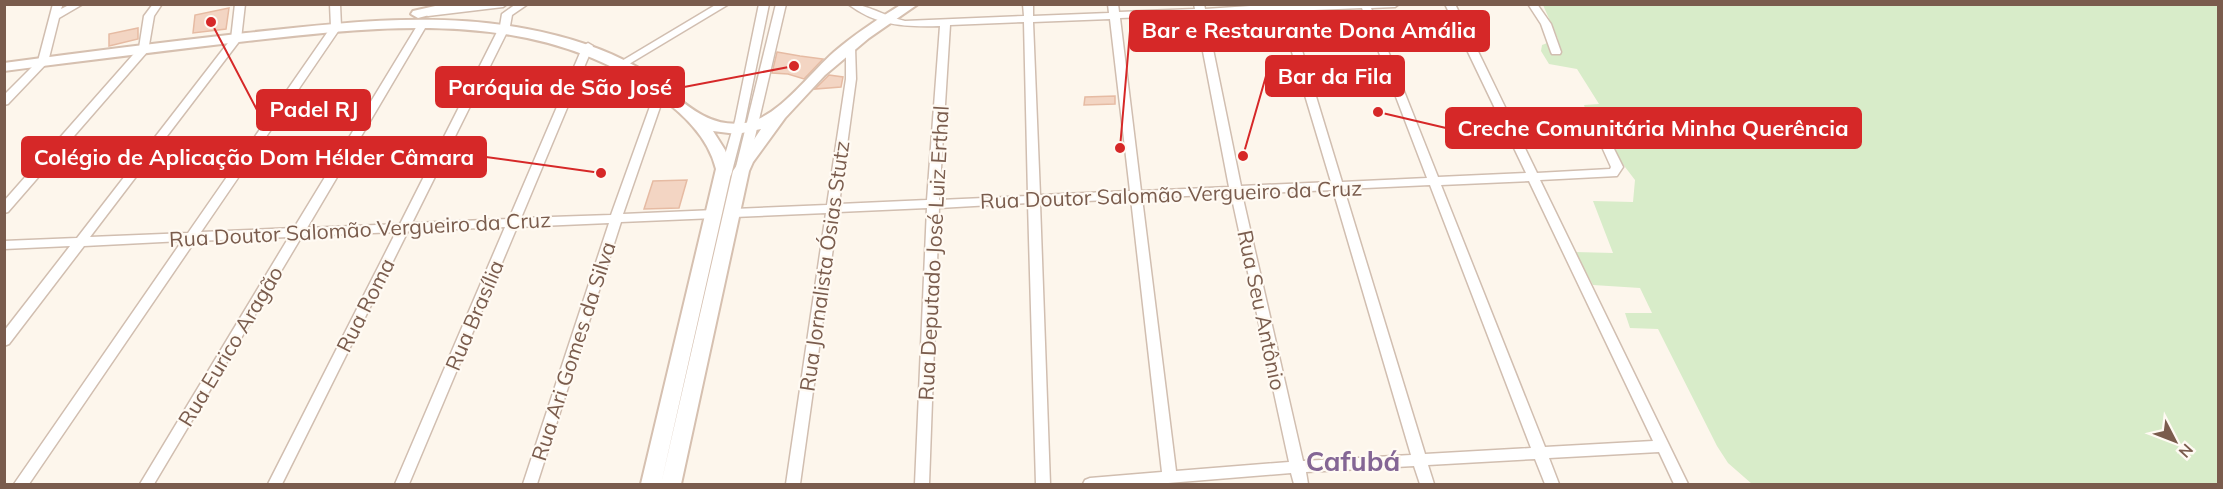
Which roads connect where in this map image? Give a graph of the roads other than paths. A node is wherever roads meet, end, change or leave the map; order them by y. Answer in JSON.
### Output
{"nodes":[{"id":1,"x":58,"y":4,"type":"edge"},
{"id":2,"x":79,"y":4,"type":"edge"},
{"id":3,"x":158,"y":4,"type":"edge"},
{"id":4,"x":240,"y":4,"type":"edge"},
{"id":5,"x":335,"y":4,"type":"edge"},
{"id":6,"x":465,"y":4,"type":"edge"},
{"id":7,"x":503,"y":4,"type":"edge"},
{"id":8,"x":525,"y":4,"type":"edge"},
{"id":9,"x":725,"y":4,"type":"edge"},
{"id":10,"x":764,"y":4,"type":"edge"},
{"id":11,"x":781,"y":4,"type":"edge"},
{"id":12,"x":852,"y":4,"type":"edge"},
{"id":13,"x":912,"y":4,"type":"edge"},
{"id":14,"x":1028,"y":4,"type":"edge"},
{"id":15,"x":1395,"y":4,"type":"edge"},
{"id":16,"x":1450,"y":4,"type":"edge"},
{"id":17,"x":1532,"y":4,"type":"edge"},
{"id":18,"x":1365,"y":5,"type":"edge"},
{"id":19,"x":1283,"y":7,"type":"edge"},
{"id":20,"x":1200,"y":8,"type":"edge"},
{"id":21,"x":1114,"y":10,"type":"edge"},
{"id":22,"x":424,"y":13,"type":"edge"},
{"id":23,"x":56,"y":16,"type":"junction"},
{"id":24,"x":1029,"y":18,"type":"junction"},
{"id":25,"x":886,"y":20,"type":"junction"},
{"id":26,"x":945,"y":22,"type":"junction"},
{"id":27,"x":505,"y":26,"type":"junction"},
{"id":28,"x":336,"y":27,"type":"junction"},
{"id":29,"x":236,"y":39,"type":"junction"},
{"id":30,"x":588,"y":46,"type":"junction"},
{"id":31,"x":850,"y":47,"type":"junction"},
{"id":32,"x":144,"y":49,"type":"junction"},
{"id":33,"x":1556,"y":52,"type":"dead end"},
{"id":34,"x":43,"y":62,"type":"junction"},
{"id":35,"x":625,"y":62,"type":"junction"},
{"id":36,"x":4,"y":67,"type":"edge"},
{"id":37,"x":662,"y":87,"type":"junction"},
{"id":38,"x":4,"y":102,"type":"edge"},
{"id":39,"x":789,"y":106,"type":"junction"},
{"id":40,"x":695,"y":119,"type":"junction"},
{"id":41,"x":745,"y":128,"type":"junction"},
{"id":42,"x":1599,"y":129,"type":"dead end"},
{"id":43,"x":741,"y":171,"type":"junction"},
{"id":44,"x":1533,"y":178,"type":"junction"},
{"id":45,"x":724,"y":179,"type":"junction"},
{"id":46,"x":1436,"y":182,"type":"junction"},
{"id":47,"x":1338,"y":187,"type":"junction"},
{"id":48,"x":1236,"y":192,"type":"junction"},
{"id":49,"x":1137,"y":195,"type":"junction"},
{"id":50,"x":1035,"y":200,"type":"junction"},
{"id":51,"x":933,"y":204,"type":"junction"},
{"id":52,"x":831,"y":208,"type":"junction"},
{"id":53,"x":4,"y":210,"type":"edge"},
{"id":54,"x":715,"y":213,"type":"junction"},
{"id":55,"x":734,"y":213,"type":"junction"},
{"id":56,"x":616,"y":218,"type":"junction"},
{"id":57,"x":513,"y":222,"type":"junction"},
{"id":58,"x":405,"y":227,"type":"junction"},
{"id":59,"x":298,"y":232,"type":"junction"},
{"id":60,"x":192,"y":236,"type":"junction"},
{"id":61,"x":81,"y":241,"type":"junction"},
{"id":62,"x":4,"y":245,"type":"edge"},
{"id":63,"x":4,"y":341,"type":"edge"},
{"id":64,"x":1662,"y":446,"type":"junction"},
{"id":65,"x":1540,"y":454,"type":"junction"},
{"id":66,"x":1419,"y":460,"type":"junction"},
{"id":67,"x":1296,"y":467,"type":"junction"},
{"id":68,"x":1170,"y":477,"type":"junction"},
{"id":69,"x":21,"y":484,"type":"edge"},
{"id":70,"x":147,"y":484,"type":"edge"},
{"id":71,"x":275,"y":484,"type":"edge"},
{"id":72,"x":402,"y":484,"type":"edge"},
{"id":73,"x":530,"y":484,"type":"edge"},
{"id":74,"x":651,"y":484,"type":"edge"},
{"id":75,"x":671,"y":484,"type":"edge"},
{"id":76,"x":793,"y":484,"type":"edge"},
{"id":77,"x":922,"y":484,"type":"edge"},
{"id":78,"x":1043,"y":484,"type":"edge"},
{"id":79,"x":1090,"y":484,"type":"edge"},
{"id":80,"x":1301,"y":484,"type":"edge"},
{"id":81,"x":1427,"y":484,"type":"edge"},
{"id":82,"x":1552,"y":484,"type":"edge"},
{"id":83,"x":1681,"y":484,"type":"edge"}],
"edges":[{"from":1,"to":23,"type":"street"},
{"from":2,"to":23,"type":"street"},
{"from":3,"to":32,"type":"street"},
{"from":4,"to":29,"type":"street"},
{"from":5,"to":28,"type":"street"},
{"from":6,"to":22,"type":"main road"},
{"from":7,"to":22,"type":"street"},
{"from":8,"to":27,"type":"street","name":"Rua Roma"},
{"from":9,"to":35,"type":"street"},
{"from":10,"to":41,"type":"street"},
{"from":11,"to":41,"type":"street"},
{"from":12,"to":25,"type":"street"},
{"from":13,"to":25,"type":"main road"},
{"from":14,"to":24,"type":"street"},
{"from":15,"to":18,"type":"street"},
{"from":16,"to":44,"type":"street"},
{"from":17,"to":33,"type":"street"},
{"from":18,"to":19,"type":"street"},
{"from":18,"to":46,"type":"street"},
{"from":19,"to":20,"type":"street"},
{"from":19,"to":47,"type":"street"},
{"from":20,"to":21,"type":"street"},
{"from":20,"to":48,"type":"street","name":"Rua Seu Antônio"},
{"from":21,"to":24,"type":"street"},
{"from":21,"to":49,"type":"street"},
{"from":22,"to":27,"type":"main road"},
{"from":22,"to":28,"type":"main road"},
{"from":22,"to":59,"type":"street","name":"Rua Eurico Aragão"},
{"from":23,"to":34,"type":"street"},
{"from":24,"to":26,"type":"street"},
{"from":24,"to":50,"type":"street"},
{"from":25,"to":26,"type":"street"},
{"from":25,"to":31,"type":"main road"},
{"from":26,"to":51,"type":"street","name":"Rua Deputado José Luiz Erthal"},
{"from":27,"to":30,"type":"main road"},
{"from":27,"to":58,"type":"street","name":"Rua Roma"},
{"from":28,"to":29,"type":"main road"},
{"from":28,"to":60,"type":"street"},
{"from":29,"to":32,"type":"main road"},
{"from":29,"to":61,"type":"street"},
{"from":30,"to":35,"type":"main road"},
{"from":30,"to":57,"type":"street","name":"Rua Brasília"},
{"from":31,"to":39,"type":"main road"},
{"from":31,"to":52,"type":"street","name":"Rua Jornalista Ósias Stutz"},
{"from":32,"to":34,"type":"main road"},
{"from":32,"to":53,"type":"street"},
{"from":34,"to":36,"type":"main road"},
{"from":34,"to":38,"type":"street"},
{"from":35,"to":37,"type":"main road"},
{"from":37,"to":40,"type":"main road"},
{"from":37,"to":56,"type":"street","name":"Rua Ari Gomes da Silva"},
{"from":39,"to":41,"type":"main road"},
{"from":39,"to":43,"type":"main road"},
{"from":40,"to":41,"type":"main road"},
{"from":40,"to":45,"type":"main road"},
{"from":41,"to":43,"type":"street"},
{"from":41,"to":45,"type":"street"},
{"from":42,"to":44,"type":"street","name":"Rua Doutor Salomão Vergueiro da Cruz"},
{"from":43,"to":55,"type":"main road"},
{"from":44,"to":46,"type":"street","name":"Rua Doutor Salomão Vergueiro da Cruz"},
{"from":44,"to":64,"type":"street"},
{"from":45,"to":54,"type":"main road"},
{"from":46,"to":47,"type":"street","name":"Rua Doutor Salomão Vergueiro da Cruz"},
{"from":46,"to":65,"type":"street"},
{"from":47,"to":48,"type":"street","name":"Rua Doutor Salomão Vergueiro da Cruz"},
{"from":47,"to":66,"type":"street"},
{"from":48,"to":49,"type":"street","name":"Rua Doutor Salomão Vergueiro da Cruz"},
{"from":48,"to":67,"type":"street","name":"Rua Seu Antônio"},
{"from":49,"to":50,"type":"street","name":"Rua Doutor Salomão Vergueiro da Cruz"},
{"from":49,"to":68,"type":"street"},
{"from":50,"to":51,"type":"street","name":"Rua Doutor Salomão Vergueiro da Cruz"},
{"from":50,"to":78,"type":"street"},
{"from":51,"to":52,"type":"street","name":"Rua Doutor Salomão Vergueiro da Cruz"},
{"from":51,"to":77,"type":"street","name":"Rua Deputado José Luiz Erthal"},
{"from":52,"to":55,"type":"street","name":"Rua Doutor Salomão Vergueiro da Cruz"},
{"from":52,"to":76,"type":"street","name":"Rua Jornalista Ósias Stutz"},
{"from":54,"to":56,"type":"street","name":"Rua Doutor Salomão Vergueiro da Cruz"},
{"from":54,"to":74,"type":"main road"},
{"from":55,"to":75,"type":"main road"},
{"from":56,"to":57,"type":"street","name":"Rua Doutor Salomão Vergueiro da Cruz"},
{"from":56,"to":73,"type":"street","name":"Rua Ari Gomes da Silva"},
{"from":57,"to":58,"type":"street","name":"Rua Doutor Salomão Vergueiro da Cruz"},
{"from":57,"to":72,"type":"street","name":"Rua Brasília"},
{"from":58,"to":59,"type":"street","name":"Rua Doutor Salomão Vergueiro da Cruz"},
{"from":58,"to":71,"type":"street","name":"Rua Roma"},
{"from":59,"to":60,"type":"street","name":"Rua Doutor Salomão Vergueiro da Cruz"},
{"from":59,"to":70,"type":"street","name":"Rua Eurico Aragão"},
{"from":60,"to":61,"type":"street","name":"Rua Doutor Salomão Vergueiro da Cruz"},
{"from":60,"to":69,"type":"street"},
{"from":61,"to":62,"type":"street","name":"Rua Doutor Salomão Vergueiro da Cruz"},
{"from":61,"to":63,"type":"street"},
{"from":64,"to":65,"type":"street"},
{"from":64,"to":83,"type":"street"},
{"from":65,"to":66,"type":"street"},
{"from":65,"to":82,"type":"street"},
{"from":66,"to":67,"type":"street"},
{"from":66,"to":81,"type":"street"},
{"from":67,"to":68,"type":"street"},
{"from":67,"to":80,"type":"street","name":"Rua Seu Antônio"},
{"from":68,"to":79,"type":"street"}]}
